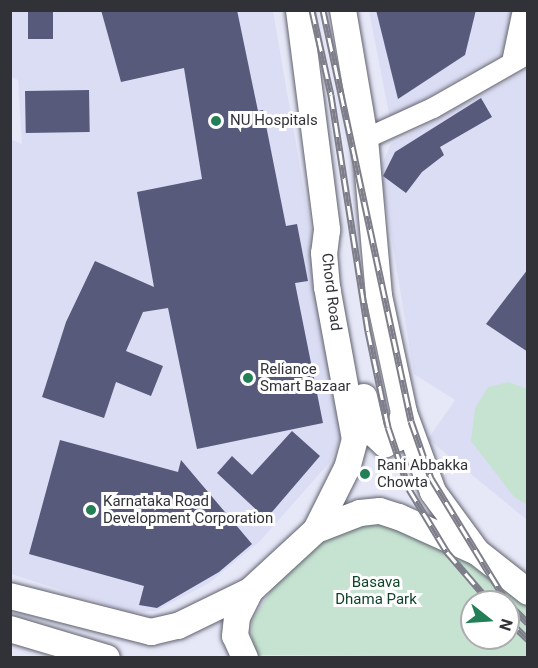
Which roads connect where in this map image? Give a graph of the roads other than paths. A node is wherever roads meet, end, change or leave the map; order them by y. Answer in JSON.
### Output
{"nodes":[{"id":1,"x":299,"y":10,"type":"edge"},
{"id":2,"x":343,"y":10,"type":"edge"},
{"id":3,"x":523,"y":10,"type":"edge"},
{"id":4,"x":520,"y":58,"type":"edge"},
{"id":5,"x":365,"y":139,"type":"junction"},
{"id":6,"x":327,"y":230,"type":"junction"},
{"id":7,"x":404,"y":413,"type":"junction"},
{"id":8,"x":316,"y":530,"type":"junction"},
{"id":9,"x":477,"y":552,"type":"junction"},
{"id":10,"x":250,"y":591,"type":"junction"},
{"id":11,"x":528,"y":592,"type":"edge"},
{"id":12,"x":10,"y":596,"type":"edge"},
{"id":13,"x":10,"y":629,"type":"edge"},
{"id":14,"x":107,"y":657,"type":"edge"},
{"id":15,"x":245,"y":657,"type":"edge"}],
"edges":[{"from":1,"to":6,"type":"main road","name":"Chord Road"},
{"from":2,"to":5,"type":"main road"},
{"from":3,"to":4,"type":"street"},
{"from":4,"to":5,"type":"street"},
{"from":5,"to":7,"type":"main road"},
{"from":6,"to":7,"type":"main road"},
{"from":6,"to":8,"type":"main road","name":"Chord Road"},
{"from":7,"to":9,"type":"main road"},
{"from":8,"to":9,"type":"main road"},
{"from":8,"to":10,"type":"main road"},
{"from":9,"to":11,"type":"main road"},
{"from":10,"to":12,"type":"main road"},
{"from":10,"to":15,"type":"main road"},
{"from":13,"to":14,"type":"main road"}]}
